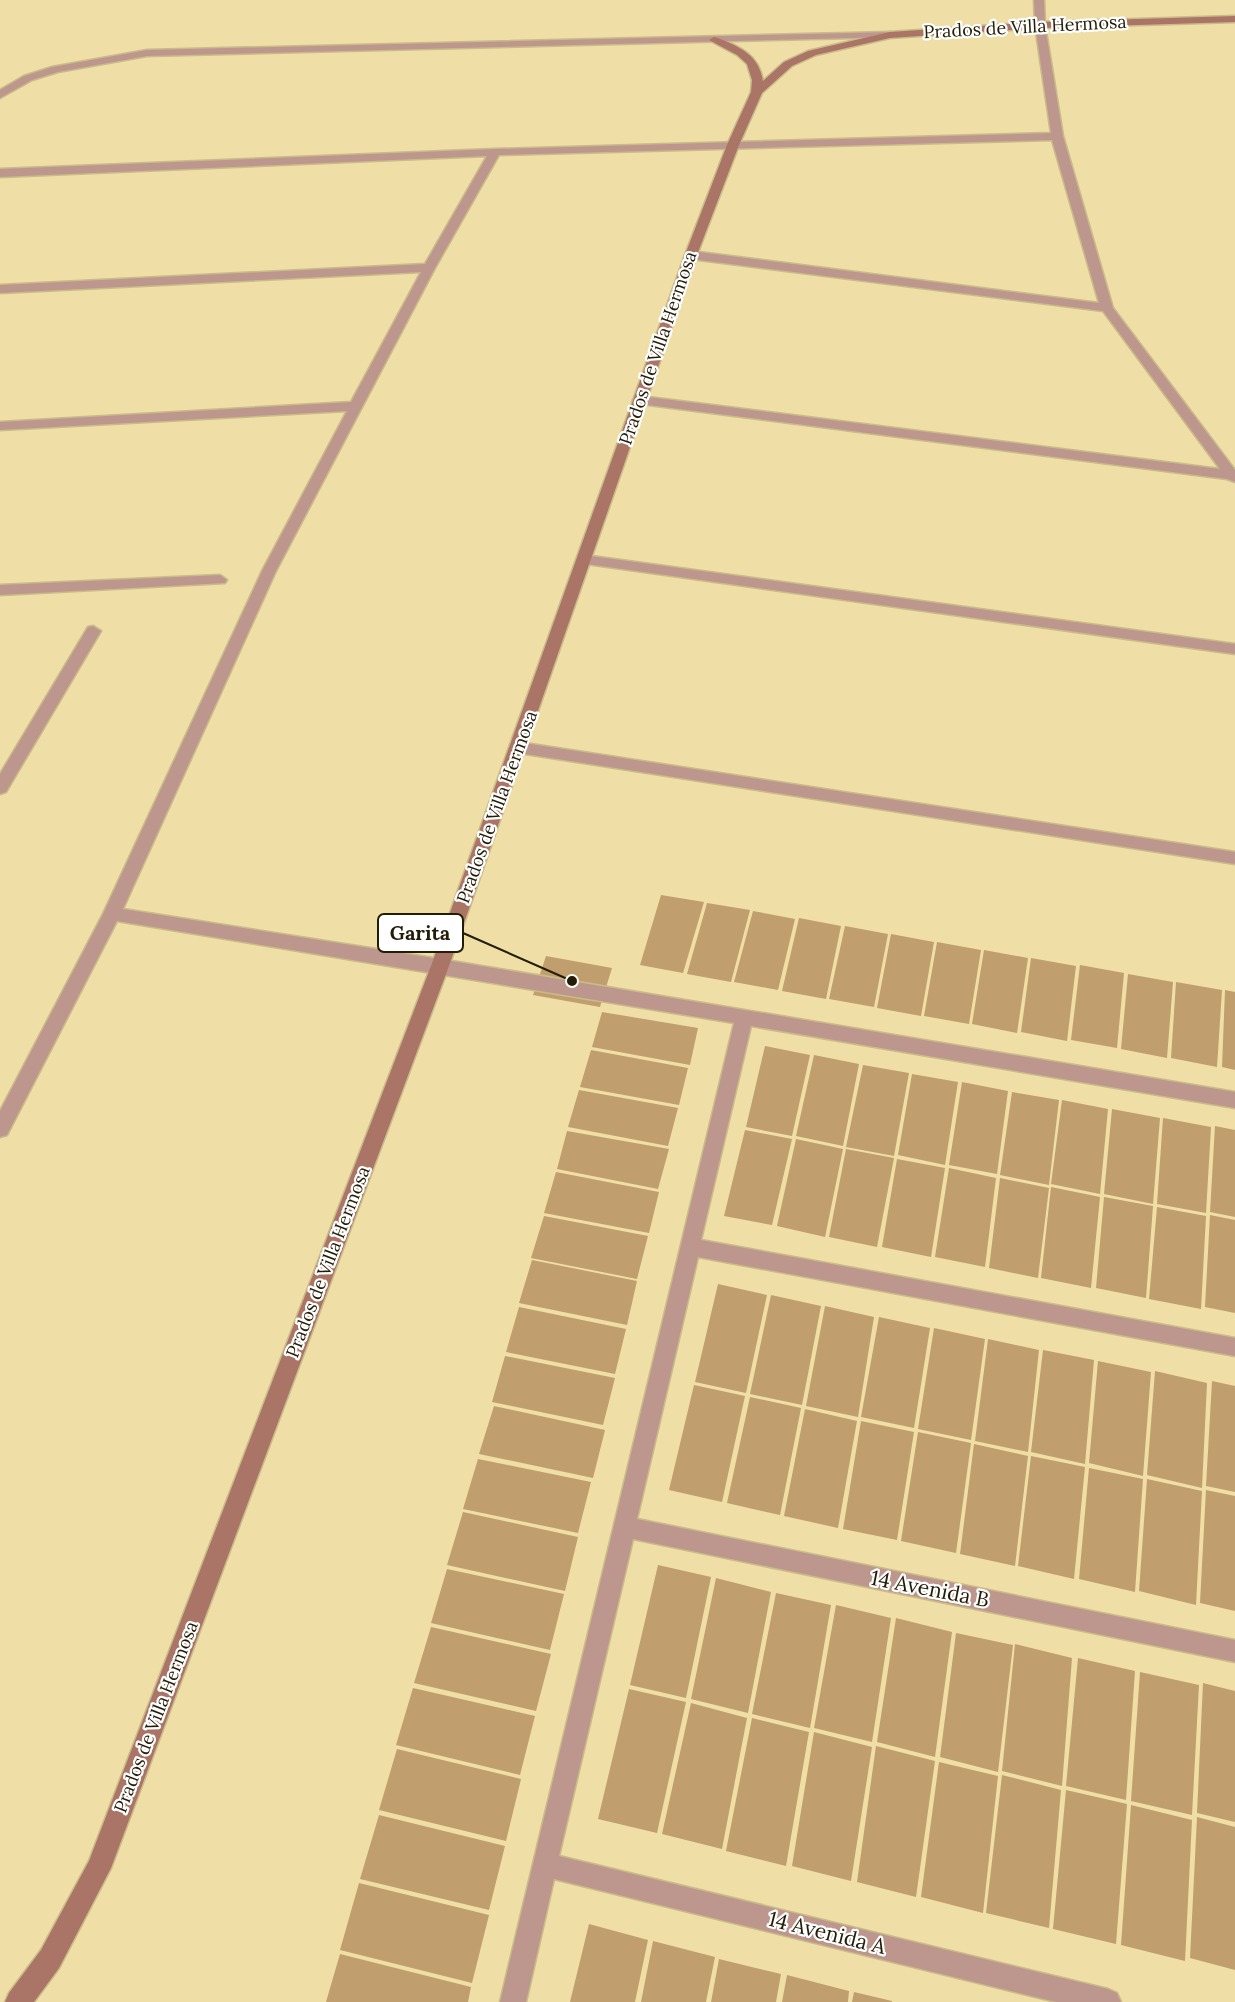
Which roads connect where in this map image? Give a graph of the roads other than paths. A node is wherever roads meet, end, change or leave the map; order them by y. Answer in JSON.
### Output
{"nodes":[{"id":1,"x":1039,"y":0,"type":"edge"},
{"id":2,"x":1235,"y":18,"type":"edge"},
{"id":3,"x":1040,"y":25,"type":"junction"},
{"id":4,"x":890,"y":35,"type":"junction"},
{"id":5,"x":714,"y":40,"type":"junction"},
{"id":6,"x":757,"y":92,"type":"junction"},
{"id":7,"x":0,"y":95,"type":"edge"},
{"id":8,"x":1057,"y":136,"type":"junction"},
{"id":9,"x":733,"y":145,"type":"junction"},
{"id":10,"x":495,"y":152,"type":"junction"},
{"id":11,"x":0,"y":173,"type":"edge"},
{"id":12,"x":691,"y":255,"type":"junction"},
{"id":13,"x":429,"y":268,"type":"junction"},
{"id":14,"x":0,"y":289,"type":"edge"},
{"id":15,"x":1107,"y":308,"type":"junction"},
{"id":16,"x":640,"y":400,"type":"junction"},
{"id":17,"x":358,"y":406,"type":"junction"},
{"id":18,"x":0,"y":426,"type":"edge"},
{"id":19,"x":1232,"y":477,"type":"edge"},
{"id":20,"x":584,"y":560,"type":"junction"},
{"id":21,"x":220,"y":580,"type":"dead end"},
{"id":22,"x":0,"y":590,"type":"edge"},
{"id":23,"x":93,"y":631,"type":"dead end"},
{"id":24,"x":1235,"y":649,"type":"edge"},
{"id":25,"x":519,"y":748,"type":"junction"},
{"id":26,"x":0,"y":788,"type":"edge"},
{"id":27,"x":1235,"y":858,"type":"edge"},
{"id":28,"x":112,"y":914,"type":"junction"},
{"id":29,"x":440,"y":966,"type":"junction"},
{"id":30,"x":744,"y":1017,"type":"junction"},
{"id":31,"x":1235,"y":1100,"type":"edge"},
{"id":32,"x":0,"y":1128,"type":"edge"},
{"id":33,"x":690,"y":1247,"type":"junction"},
{"id":34,"x":1235,"y":1347,"type":"edge"},
{"id":35,"x":625,"y":1527,"type":"junction"},
{"id":36,"x":1235,"y":1651,"type":"edge"},
{"id":37,"x":545,"y":1865,"type":"junction"},
{"id":38,"x":18,"y":2002,"type":"edge"},
{"id":39,"x":513,"y":2002,"type":"edge"},
{"id":40,"x":1108,"y":2002,"type":"edge"}],
"edges":[{"from":1,"to":3,"type":"street"},
{"from":2,"to":3,"type":"main road","name":"Prados de Villa Hermosa"},
{"from":3,"to":4,"type":"main road","name":"Prados de Villa Hermosa"},
{"from":3,"to":8,"type":"street"},
{"from":4,"to":5,"type":"street"},
{"from":4,"to":6,"type":"main road","name":"Prados de Villa Hermosa"},
{"from":5,"to":6,"type":"main road"},
{"from":5,"to":7,"type":"street"},
{"from":6,"to":9,"type":"main road","name":"Prados de Villa Hermosa"},
{"from":8,"to":9,"type":"street"},
{"from":8,"to":15,"type":"street"},
{"from":9,"to":10,"type":"street"},
{"from":9,"to":12,"type":"main road","name":"Prados de Villa Hermosa"},
{"from":10,"to":11,"type":"street"},
{"from":10,"to":13,"type":"street"},
{"from":12,"to":15,"type":"street"},
{"from":12,"to":16,"type":"main road","name":"Prados de Villa Hermosa"},
{"from":13,"to":14,"type":"street"},
{"from":13,"to":17,"type":"street"},
{"from":15,"to":19,"type":"street"},
{"from":16,"to":19,"type":"street"},
{"from":16,"to":20,"type":"main road","name":"Prados de Villa Hermosa"},
{"from":17,"to":18,"type":"street"},
{"from":17,"to":28,"type":"street"},
{"from":20,"to":24,"type":"street"},
{"from":20,"to":25,"type":"main road","name":"Prados de Villa Hermosa"},
{"from":21,"to":22,"type":"street"},
{"from":23,"to":26,"type":"street"},
{"from":25,"to":27,"type":"street"},
{"from":25,"to":29,"type":"main road","name":"Prados de Villa Hermosa"},
{"from":28,"to":29,"type":"street"},
{"from":28,"to":32,"type":"street"},
{"from":29,"to":30,"type":"street"},
{"from":29,"to":38,"type":"main road","name":"Prados de Villa Hermosa"},
{"from":30,"to":31,"type":"street"},
{"from":30,"to":33,"type":"street"},
{"from":33,"to":34,"type":"street"},
{"from":33,"to":35,"type":"street"},
{"from":35,"to":36,"type":"street","name":"14 Avenida B"},
{"from":35,"to":37,"type":"street"},
{"from":37,"to":39,"type":"street"},
{"from":37,"to":40,"type":"street","name":"14 Avenida A"}]}
